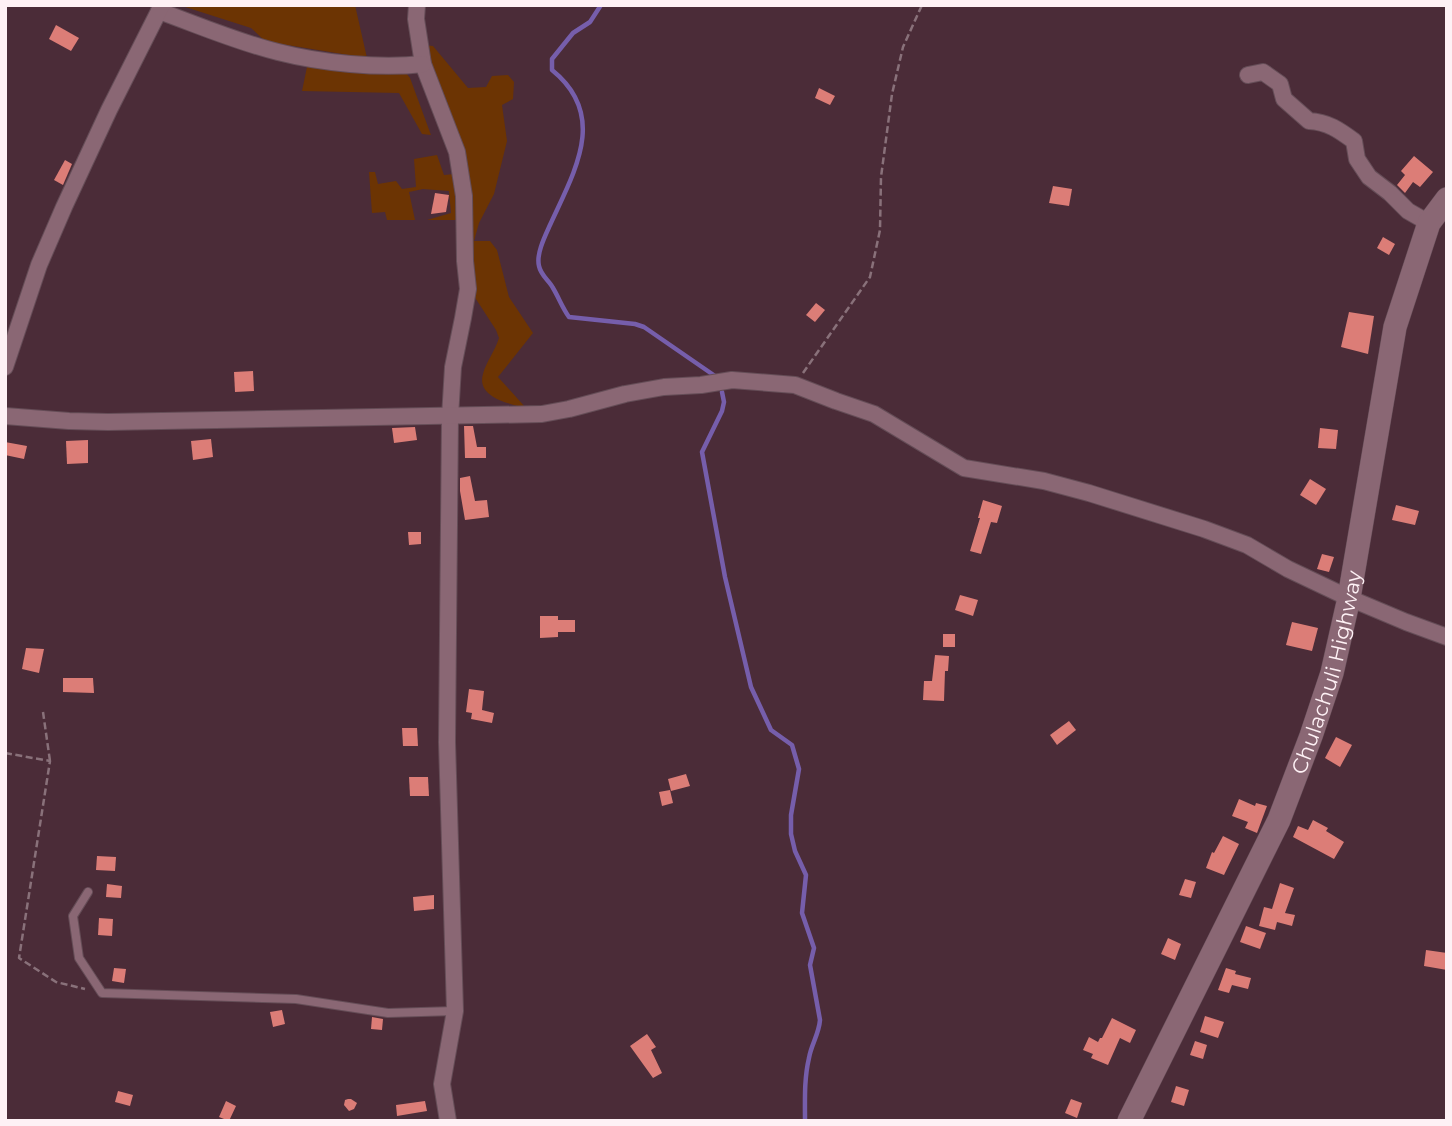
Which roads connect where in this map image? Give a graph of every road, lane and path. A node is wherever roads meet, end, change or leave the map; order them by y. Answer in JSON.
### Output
{"nodes":[{"id":1,"x":417,"y":5,"type":"edge"},
{"id":2,"x":922,"y":5,"type":"edge"},
{"id":3,"x":160,"y":8,"type":"edge"},
{"id":4,"x":423,"y":64,"type":"junction"},
{"id":5,"x":1248,"y":75,"type":"dead end"},
{"id":6,"x":1447,"y":199,"type":"edge"},
{"id":7,"x":1429,"y":223,"type":"junction"},
{"id":8,"x":5,"y":367,"type":"edge"},
{"id":9,"x":795,"y":385,"type":"junction"},
{"id":10,"x":5,"y":416,"type":"edge"},
{"id":11,"x":450,"y":417,"type":"junction"},
{"id":12,"x":1349,"y":598,"type":"junction"},
{"id":13,"x":1447,"y":637,"type":"edge"},
{"id":14,"x":43,"y":712,"type":"dead end"},
{"id":15,"x":5,"y":753,"type":"edge"},
{"id":16,"x":50,"y":761,"type":"junction"},
{"id":17,"x":88,"y":891,"type":"dead end"},
{"id":18,"x":102,"y":993,"type":"junction"},
{"id":19,"x":455,"y":1010,"type":"junction"},
{"id":20,"x":448,"y":1121,"type":"edge"},
{"id":21,"x":1129,"y":1121,"type":"edge"}],
"edges":[{"from":1,"to":4,"type":"street"},
{"from":2,"to":9,"type":"path"},
{"from":3,"to":4,"type":"street"},
{"from":3,"to":8,"type":"street"},
{"from":4,"to":11,"type":"street"},
{"from":5,"to":7,"type":"street"},
{"from":6,"to":7,"type":"street","name":"Chulachuli Highway"},
{"from":7,"to":12,"type":"street","name":"Chulachuli Highway"},
{"from":9,"to":11,"type":"street"},
{"from":9,"to":12,"type":"street"},
{"from":10,"to":11,"type":"street"},
{"from":11,"to":19,"type":"street"},
{"from":12,"to":13,"type":"street"},
{"from":12,"to":21,"type":"street","name":"Chulachuli Highway"},
{"from":14,"to":16,"type":"path"},
{"from":15,"to":16,"type":"path"},
{"from":16,"to":18,"type":"path"},
{"from":17,"to":18,"type":"lane"},
{"from":18,"to":19,"type":"lane"},
{"from":19,"to":20,"type":"street"}]}
